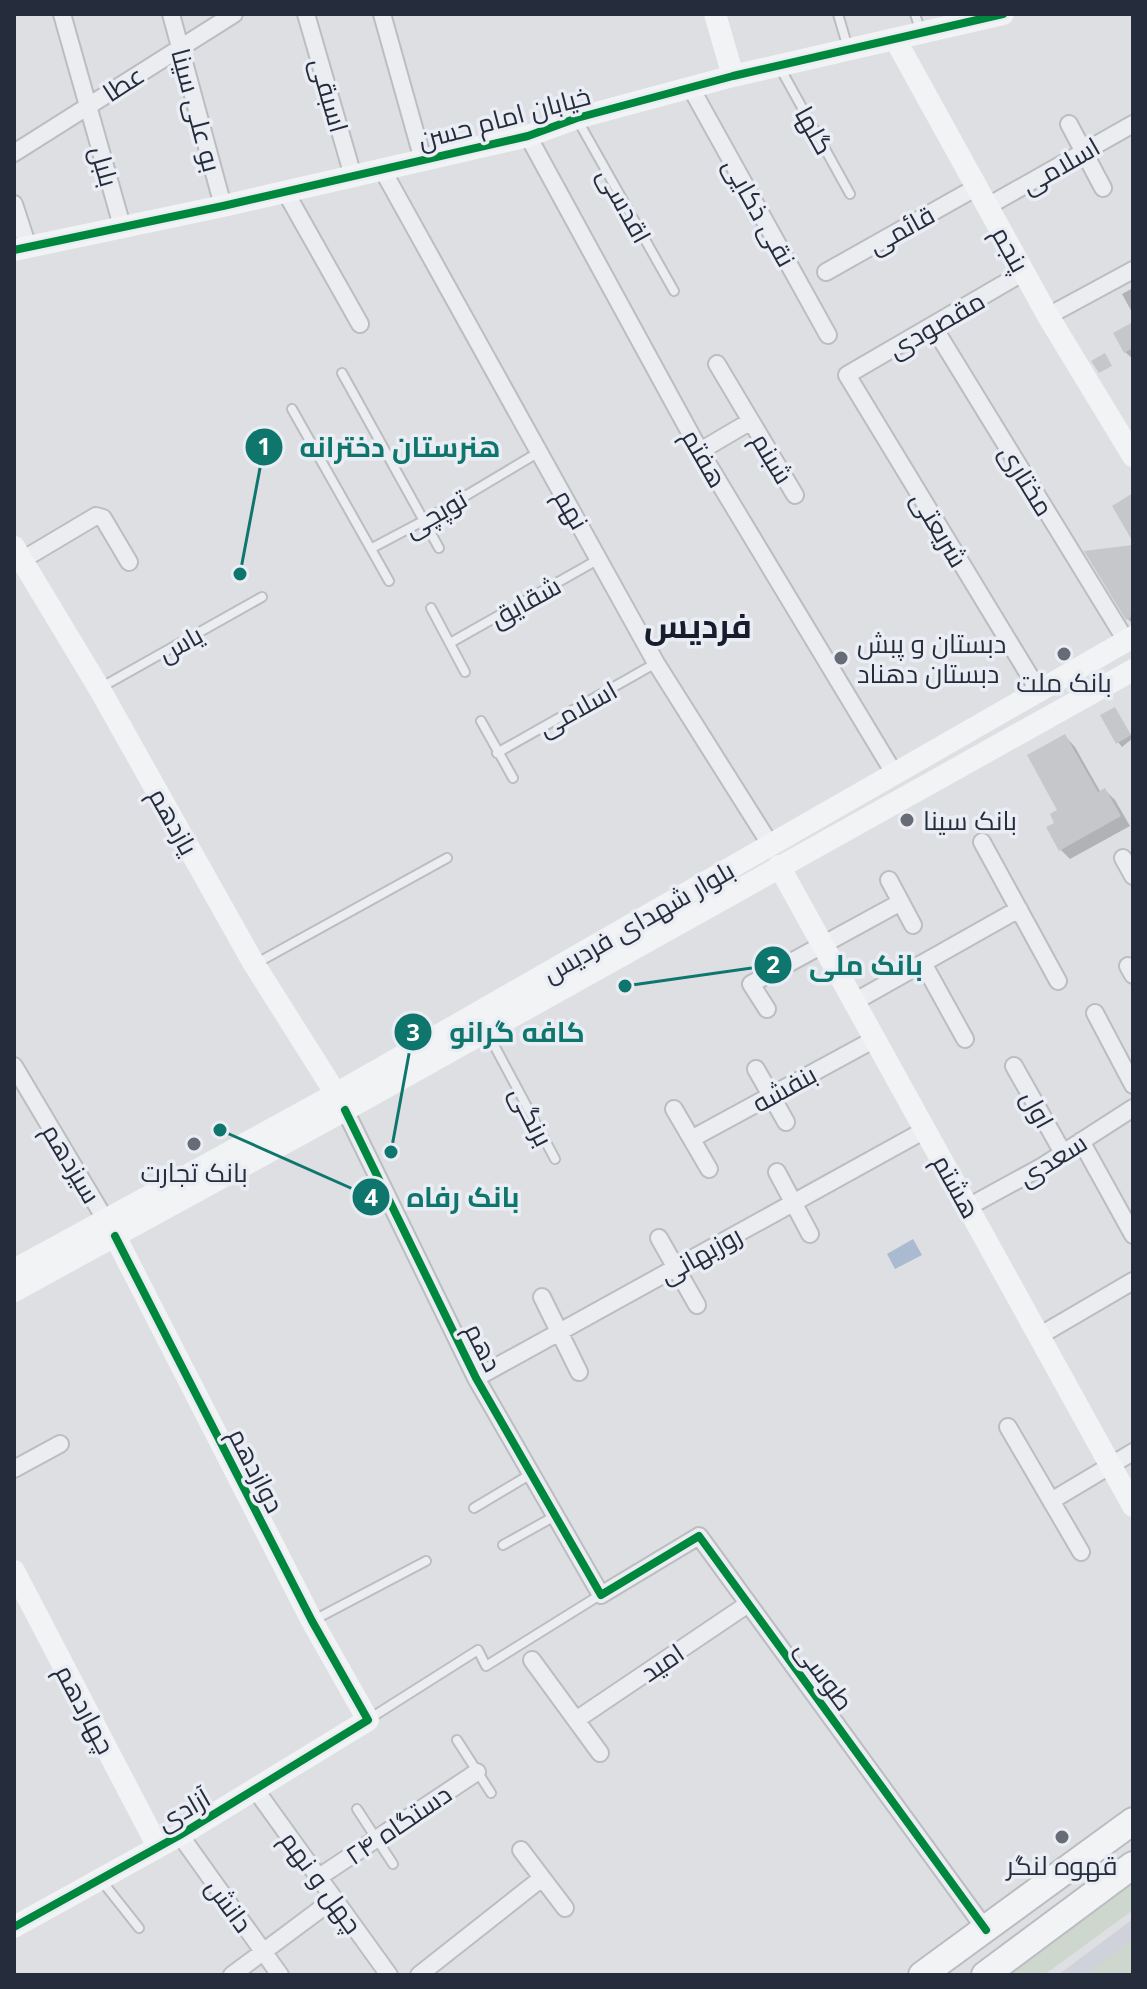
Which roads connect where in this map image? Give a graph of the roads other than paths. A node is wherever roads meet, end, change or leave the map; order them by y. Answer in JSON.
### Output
{"nodes":[{"id":1,"x":62,"y":14,"type":"edge"},
{"id":2,"x":171,"y":14,"type":"edge"},
{"id":3,"x":234,"y":14,"type":"edge"},
{"id":4,"x":306,"y":14,"type":"edge"},
{"id":5,"x":382,"y":14,"type":"edge"},
{"id":6,"x":715,"y":14,"type":"edge"},
{"id":7,"x":838,"y":14,"type":"edge"},
{"id":8,"x":1003,"y":14,"type":"edge"},
{"id":9,"x":918,"y":24,"type":"edge"},
{"id":10,"x":895,"y":39,"type":"junction"},
{"id":11,"x":180,"y":46,"type":"junction"},
{"id":12,"x":849,"y":49,"type":"junction"},
{"id":13,"x":779,"y":66,"type":"junction"},
{"id":14,"x":733,"y":76,"type":"junction"},
{"id":15,"x":691,"y":88,"type":"junction"},
{"id":16,"x":87,"y":106,"type":"junction"},
{"id":17,"x":577,"y":118,"type":"junction"},
{"id":18,"x":1069,"y":124,"type":"dead end"},
{"id":19,"x":1133,"y":124,"type":"edge"},
{"id":20,"x":528,"y":136,"type":"junction"},
{"id":21,"x":1084,"y":152,"type":"junction"},
{"id":22,"x":14,"y":153,"type":"edge"},
{"id":23,"x":423,"y":160,"type":"junction"},
{"id":24,"x":382,"y":169,"type":"junction"},
{"id":25,"x":353,"y":176,"type":"junction"},
{"id":26,"x":1103,"y":188,"type":"dead end"},
{"id":27,"x":285,"y":191,"type":"junction"},
{"id":28,"x":850,"y":194,"type":"dead end"},
{"id":29,"x":982,"y":196,"type":"junction"},
{"id":30,"x":14,"y":204,"type":"edge"},
{"id":31,"x":223,"y":206,"type":"junction"},
{"id":32,"x":122,"y":226,"type":"junction"},
{"id":33,"x":21,"y":248,"type":"edge"},
{"id":34,"x":1133,"y":270,"type":"edge"},
{"id":35,"x":826,"y":272,"type":"dead end"},
{"id":36,"x":1024,"y":272,"type":"junction"},
{"id":37,"x":674,"y":291,"type":"dead end"},
{"id":38,"x":1048,"y":316,"type":"junction"},
{"id":39,"x":360,"y":324,"type":"dead end"},
{"id":40,"x":933,"y":326,"type":"junction"},
{"id":41,"x":828,"y":335,"type":"dead end"},
{"id":42,"x":717,"y":364,"type":"dead end"},
{"id":43,"x":342,"y":373,"type":"dead end"},
{"id":44,"x":847,"y":375,"type":"joint"},
{"id":45,"x":292,"y":409,"type":"dead end"},
{"id":46,"x":751,"y":421,"type":"junction"},
{"id":47,"x":700,"y":451,"type":"junction"},
{"id":48,"x":539,"y":452,"type":"junction"},
{"id":49,"x":1133,"y":456,"type":"edge"},
{"id":50,"x":795,"y":495,"type":"dead end"},
{"id":51,"x":425,"y":520,"type":"junction"},
{"id":52,"x":372,"y":548,"type":"junction"},
{"id":53,"x":439,"y":548,"type":"dead end"},
{"id":54,"x":18,"y":553,"type":"edge"},
{"id":55,"x":600,"y":559,"type":"junction"},
{"id":56,"x":129,"y":562,"type":"dead end"},
{"id":57,"x":389,"y":581,"type":"dead end"},
{"id":58,"x":262,"y":597,"type":"dead end"},
{"id":59,"x":431,"y":608,"type":"dead end"},
{"id":60,"x":1127,"y":635,"type":"edge"},
{"id":61,"x":450,"y":643,"type":"junction"},
{"id":62,"x":656,"y":663,"type":"junction"},
{"id":63,"x":1133,"y":670,"type":"edge"},
{"id":64,"x":465,"y":672,"type":"dead end"},
{"id":65,"x":1034,"y":683,"type":"dead end"},
{"id":66,"x":99,"y":688,"type":"junction"},
{"id":67,"x":481,"y":721,"type":"dead end"},
{"id":68,"x":497,"y":753,"type":"junction"},
{"id":69,"x":894,"y":773,"type":"junction"},
{"id":70,"x":513,"y":778,"type":"dead end"},
{"id":71,"x":982,"y":842,"type":"dead end"},
{"id":72,"x":770,"y":844,"type":"junction"},
{"id":73,"x":447,"y":858,"type":"dead end"},
{"id":74,"x":1123,"y":858,"type":"dead end"},
{"id":75,"x":779,"y":866,"type":"junction"},
{"id":76,"x":1133,"y":876,"type":"edge"},
{"id":77,"x":889,"y":880,"type":"dead end"},
{"id":78,"x":901,"y":902,"type":"junction"},
{"id":79,"x":1019,"y":909,"type":"junction"},
{"id":80,"x":913,"y":925,"type":"dead end"},
{"id":81,"x":823,"y":945,"type":"junction"},
{"id":82,"x":923,"y":963,"type":"junction"},
{"id":83,"x":254,"y":964,"type":"junction"},
{"id":84,"x":1058,"y":981,"type":"dead end"},
{"id":85,"x":854,"y":1002,"type":"junction"},
{"id":86,"x":767,"y":1009,"type":"dead end"},
{"id":87,"x":1095,"y":1013,"type":"dead end"},
{"id":88,"x":487,"y":1031,"type":"junction"},
{"id":89,"x":875,"y":1039,"type":"junction"},
{"id":90,"x":965,"y":1039,"type":"dead end"},
{"id":91,"x":14,"y":1066,"type":"edge"},
{"id":92,"x":1014,"y":1066,"type":"dead end"},
{"id":93,"x":756,"y":1069,"type":"dead end"},
{"id":94,"x":1133,"y":1085,"type":"edge"},
{"id":95,"x":771,"y":1095,"type":"junction"},
{"id":96,"x":340,"y":1102,"type":"junction"},
{"id":97,"x":1133,"y":1108,"type":"edge"},
{"id":98,"x":674,"y":1109,"type":"dead end"},
{"id":99,"x":786,"y":1122,"type":"dead end"},
{"id":100,"x":925,"y":1130,"type":"junction"},
{"id":101,"x":693,"y":1138,"type":"junction"},
{"id":102,"x":1081,"y":1141,"type":"junction"},
{"id":103,"x":1063,"y":1153,"type":"junction"},
{"id":104,"x":555,"y":1159,"type":"dead end"},
{"id":105,"x":709,"y":1169,"type":"dead end"},
{"id":106,"x":777,"y":1172,"type":"dead end"},
{"id":107,"x":792,"y":1203,"type":"junction"},
{"id":108,"x":968,"y":1207,"type":"junction"},
{"id":109,"x":110,"y":1227,"type":"junction"},
{"id":110,"x":810,"y":1234,"type":"dead end"},
{"id":111,"x":1133,"y":1235,"type":"edge"},
{"id":112,"x":659,"y":1238,"type":"dead end"},
{"id":113,"x":676,"y":1268,"type":"junction"},
{"id":114,"x":14,"y":1270,"type":"edge"},
{"id":115,"x":1133,"y":1281,"type":"edge"},
{"id":116,"x":14,"y":1291,"type":"edge"},
{"id":117,"x":542,"y":1297,"type":"dead end"},
{"id":118,"x":697,"y":1305,"type":"dead end"},
{"id":119,"x":559,"y":1332,"type":"junction"},
{"id":120,"x":1039,"y":1336,"type":"junction"},
{"id":121,"x":579,"y":1372,"type":"dead end"},
{"id":122,"x":476,"y":1378,"type":"junction"},
{"id":123,"x":1008,"y":1427,"type":"dead end"},
{"id":124,"x":60,"y":1444,"type":"dead end"},
{"id":125,"x":1133,"y":1452,"type":"edge"},
{"id":126,"x":1110,"y":1466,"type":"junction"},
{"id":127,"x":14,"y":1469,"type":"edge"},
{"id":128,"x":531,"y":1474,"type":"junction"},
{"id":129,"x":1051,"y":1501,"type":"junction"},
{"id":130,"x":1133,"y":1506,"type":"edge"},
{"id":131,"x":474,"y":1508,"type":"dead end"},
{"id":132,"x":555,"y":1516,"type":"junction"},
{"id":133,"x":503,"y":1545,"type":"dead end"},
{"id":134,"x":1081,"y":1552,"type":"dead end"},
{"id":135,"x":426,"y":1561,"type":"dead end"},
{"id":136,"x":14,"y":1571,"type":"edge"},
{"id":137,"x":601,"y":1595,"type":"junction"},
{"id":138,"x":748,"y":1604,"type":"junction"},
{"id":139,"x":312,"y":1621,"type":"junction"},
{"id":140,"x":532,"y":1660,"type":"dead end"},
{"id":141,"x":368,"y":1720,"type":"junction"},
{"id":142,"x":576,"y":1720,"type":"junction"},
{"id":143,"x":457,"y":1740,"type":"dead end"},
{"id":144,"x":600,"y":1753,"type":"dead end"},
{"id":145,"x":477,"y":1772,"type":"junction"},
{"id":146,"x":255,"y":1789,"type":"junction"},
{"id":147,"x":491,"y":1793,"type":"dead end"},
{"id":148,"x":357,"y":1809,"type":"dead end"},
{"id":149,"x":1133,"y":1821,"type":"edge"},
{"id":150,"x":180,"y":1835,"type":"junction"},
{"id":151,"x":376,"y":1839,"type":"junction"},
{"id":152,"x":158,"y":1847,"type":"junction"},
{"id":153,"x":521,"y":1850,"type":"dead end"},
{"id":154,"x":393,"y":1864,"type":"dead end"},
{"id":155,"x":1133,"y":1865,"type":"edge"},
{"id":156,"x":319,"y":1877,"type":"junction"},
{"id":157,"x":542,"y":1878,"type":"junction"},
{"id":158,"x":100,"y":1879,"type":"junction"},
{"id":159,"x":334,"y":1899,"type":"junction"},
{"id":160,"x":565,"y":1908,"type":"dead end"},
{"id":161,"x":14,"y":1927,"type":"edge"},
{"id":162,"x":139,"y":1928,"type":"dead end"},
{"id":163,"x":986,"y":1930,"type":"junction"},
{"id":164,"x":263,"y":1952,"type":"junction"},
{"id":165,"x":232,"y":1975,"type":"edge"},
{"id":166,"x":280,"y":1975,"type":"edge"},
{"id":167,"x":389,"y":1975,"type":"edge"},
{"id":168,"x":419,"y":1975,"type":"edge"},
{"id":169,"x":922,"y":1975,"type":"edge"},
{"id":170,"x":985,"y":1975,"type":"edge"}],
"edges":[{"from":1,"to":16,"type":"street","name":"بلبل"},
{"from":2,"to":11,"type":"street","name":"بو علی سینا"},
{"from":3,"to":11,"type":"street","name":"عطا"},
{"from":4,"to":25,"type":"street","name":"اسبقی"},
{"from":5,"to":23,"type":"street"},
{"from":6,"to":14,"type":"street"},
{"from":7,"to":12,"type":"lane"},
{"from":8,"to":9,"type":"street","name":"خیابان امام حسن"},
{"from":9,"to":10,"type":"street","name":"خیابان امام حسن"},
{"from":10,"to":12,"type":"street","name":"خیابان امام حسن"},
{"from":10,"to":29,"type":"street","name":"پنجم"},
{"from":11,"to":16,"type":"street","name":"عطا"},
{"from":11,"to":31,"type":"street","name":"بو علی سینا"},
{"from":12,"to":13,"type":"street","name":"خیابان امام حسن"},
{"from":13,"to":14,"type":"street","name":"خیابان امام حسن"},
{"from":13,"to":28,"type":"lane","name":"گلها"},
{"from":14,"to":15,"type":"street","name":"خیابان امام حسن"},
{"from":15,"to":17,"type":"street","name":"خیابان امام حسن"},
{"from":15,"to":41,"type":"street","name":"نقی ذکایی"},
{"from":16,"to":22,"type":"street","name":"عطا"},
{"from":16,"to":32,"type":"street","name":"بلبل"},
{"from":17,"to":20,"type":"street","name":"خیابان امام حسن"},
{"from":17,"to":37,"type":"lane","name":"اقدسی"},
{"from":18,"to":21,"type":"street"},
{"from":19,"to":21,"type":"street","name":"اسلامی"},
{"from":20,"to":23,"type":"street","name":"خیابان امام حسن"},
{"from":20,"to":47,"type":"street","name":"هفتم"},
{"from":21,"to":26,"type":"street"},
{"from":21,"to":29,"type":"street","name":"اسلامی"},
{"from":23,"to":24,"type":"street","name":"خیابان امام حسن"},
{"from":24,"to":25,"type":"street","name":"خیابان امام حسن"},
{"from":24,"to":48,"type":"street","name":"نهم"},
{"from":25,"to":27,"type":"street","name":"خیابان امام حسن"},
{"from":27,"to":31,"type":"street","name":"خیابان امام حسن"},
{"from":27,"to":39,"type":"street"},
{"from":29,"to":35,"type":"street","name":"قائمی"},
{"from":29,"to":36,"type":"street","name":"پنجم"},
{"from":30,"to":33,"type":"street"},
{"from":31,"to":32,"type":"street","name":"خیابان امام حسن"},
{"from":32,"to":33,"type":"street","name":"خیابان امام حسن"},
{"from":34,"to":38,"type":"street"},
{"from":36,"to":38,"type":"street","name":"پنجم"},
{"from":36,"to":40,"type":"street","name":"مقصودی"},
{"from":38,"to":49,"type":"street","name":"پنجم"},
{"from":40,"to":44,"type":"street","name":"مقصودی"},
{"from":40,"to":60,"type":"street","name":"مختاری"},
{"from":42,"to":46,"type":"street","name":"شبنم"},
{"from":43,"to":51,"type":"lane"},
{"from":44,"to":65,"type":"street","name":"شریعتی"},
{"from":45,"to":52,"type":"lane"},
{"from":46,"to":47,"type":"street","name":"شبنم"},
{"from":46,"to":50,"type":"street","name":"شبنم"},
{"from":47,"to":69,"type":"street","name":"هفتم"},
{"from":48,"to":51,"type":"lane","name":"توپچی"},
{"from":48,"to":55,"type":"street","name":"نهم"},
{"from":51,"to":52,"type":"lane","name":"توپچی"},
{"from":51,"to":53,"type":"lane"},
{"from":52,"to":57,"type":"lane"},
{"from":54,"to":56,"type":"street"},
{"from":54,"to":66,"type":"street","name":"یازدهم"},
{"from":55,"to":61,"type":"lane","name":"شقایق"},
{"from":55,"to":62,"type":"street","name":"نهم"},
{"from":58,"to":66,"type":"lane","name":"یاس"},
{"from":59,"to":61,"type":"lane"},
{"from":60,"to":69,"type":"street","name":"بلوار شهدای فردیس"},
{"from":61,"to":64,"type":"lane"},
{"from":62,"to":68,"type":"lane","name":"اسلامی"},
{"from":62,"to":72,"type":"street","name":"نهم"},
{"from":63,"to":75,"type":"street","name":"بلوار شهدای فردیس"},
{"from":66,"to":83,"type":"street","name":"یازدهم"},
{"from":67,"to":68,"type":"lane"},
{"from":68,"to":70,"type":"lane"},
{"from":69,"to":72,"type":"street","name":"بلوار شهدای فردیس"},
{"from":71,"to":79,"type":"street"},
{"from":72,"to":96,"type":"street","name":"بلوار شهدای فردیس"},
{"from":73,"to":83,"type":"lane"},
{"from":74,"to":76,"type":"street"},
{"from":75,"to":81,"type":"street","name":"هشتم"},
{"from":75,"to":88,"type":"street","name":"بلوار شهدای فردیس"},
{"from":77,"to":78,"type":"street"},
{"from":78,"to":80,"type":"street"},
{"from":78,"to":81,"type":"street"},
{"from":79,"to":82,"type":"street"},
{"from":79,"to":84,"type":"street"},
{"from":81,"to":85,"type":"street","name":"هشتم"},
{"from":81,"to":86,"type":"street"},
{"from":82,"to":85,"type":"street"},
{"from":82,"to":90,"type":"street"},
{"from":83,"to":96,"type":"street","name":"یازدهم"},
{"from":85,"to":89,"type":"street","name":"هشتم"},
{"from":87,"to":94,"type":"street"},
{"from":88,"to":96,"type":"street","name":"بلوار شهدای فردیس"},
{"from":88,"to":104,"type":"lane","name":"برنگی"},
{"from":89,"to":95,"type":"street","name":"بنفشه"},
{"from":89,"to":100,"type":"street","name":"هشتم"},
{"from":91,"to":109,"type":"street","name":"سیزدهم"},
{"from":92,"to":103,"type":"street","name":"اول"},
{"from":93,"to":95,"type":"street"},
{"from":95,"to":99,"type":"street"},
{"from":95,"to":101,"type":"street","name":"بنفشه"},
{"from":96,"to":109,"type":"street","name":"بلوار شهدای فردیس"},
{"from":96,"to":122,"type":"street","name":"دهم"},
{"from":97,"to":102,"type":"street","name":"سعدی"},
{"from":98,"to":101,"type":"street"},
{"from":100,"to":107,"type":"street","name":"روزبهانی"},
{"from":100,"to":108,"type":"street","name":"هشتم"},
{"from":101,"to":105,"type":"street"},
{"from":102,"to":103,"type":"street","name":"سعدی"},
{"from":102,"to":111,"type":"street"},
{"from":103,"to":108,"type":"street","name":"سعدی"},
{"from":106,"to":107,"type":"street"},
{"from":107,"to":110,"type":"street"},
{"from":107,"to":113,"type":"street","name":"روزبهانی"},
{"from":108,"to":120,"type":"street","name":"هشتم"},
{"from":109,"to":114,"type":"street","name":"بلوار شهدای فردیس"},
{"from":109,"to":116,"type":"street","name":"بلوار شهدای فردیس"},
{"from":109,"to":139,"type":"street","name":"دوازدهم"},
{"from":112,"to":113,"type":"street"},
{"from":113,"to":118,"type":"street"},
{"from":113,"to":119,"type":"street","name":"روزبهانی"},
{"from":115,"to":120,"type":"street"},
{"from":117,"to":119,"type":"street"},
{"from":119,"to":121,"type":"street"},
{"from":119,"to":122,"type":"street","name":"روزبهانی"},
{"from":120,"to":126,"type":"street","name":"هشتم"},
{"from":122,"to":128,"type":"street","name":"دهم"},
{"from":123,"to":129,"type":"street"},
{"from":124,"to":127,"type":"street"},
{"from":125,"to":126,"type":"street"},
{"from":126,"to":129,"type":"street"},
{"from":126,"to":130,"type":"street","name":"هشتم"},
{"from":128,"to":131,"type":"lane"},
{"from":128,"to":132,"type":"street","name":"دهم"},
{"from":129,"to":134,"type":"street"},
{"from":132,"to":133,"type":"lane"},
{"from":132,"to":137,"type":"street","name":"دهم"},
{"from":135,"to":139,"type":"lane"},
{"from":136,"to":152,"type":"street","name":"چهاردهم"},
{"from":137,"to":138,"type":"street","name":"طوسی"},
{"from":137,"to":141,"type":"lane"},
{"from":138,"to":142,"type":"street","name":"امید"},
{"from":138,"to":163,"type":"street","name":"طوسی"},
{"from":139,"to":141,"type":"street","name":"دوازدهم"},
{"from":140,"to":142,"type":"street"},
{"from":141,"to":146,"type":"street","name":"آزادی"},
{"from":142,"to":144,"type":"street"},
{"from":143,"to":145,"type":"lane"},
{"from":145,"to":147,"type":"lane"},
{"from":145,"to":151,"type":"street","name":"۲۴ دستگاه"},
{"from":146,"to":150,"type":"street","name":"آزادی"},
{"from":146,"to":156,"type":"street","name":"چهل و نهم"},
{"from":148,"to":151,"type":"lane"},
{"from":149,"to":163,"type":"main road"},
{"from":150,"to":152,"type":"street","name":"آزادی"},
{"from":150,"to":164,"type":"street","name":"دانش"},
{"from":151,"to":154,"type":"lane"},
{"from":151,"to":156,"type":"street","name":"۲۴ دستگاه"},
{"from":152,"to":158,"type":"street","name":"آزادی"},
{"from":153,"to":157,"type":"street"},
{"from":155,"to":170,"type":"main road"},
{"from":156,"to":159,"type":"street","name":"چهل و نهم"},
{"from":157,"to":160,"type":"street"},
{"from":157,"to":168,"type":"street"},
{"from":158,"to":161,"type":"street","name":"آزادی"},
{"from":158,"to":162,"type":"lane"},
{"from":159,"to":164,"type":"street"},
{"from":159,"to":167,"type":"street","name":"چهل و نهم"},
{"from":163,"to":169,"type":"main road"},
{"from":164,"to":165,"type":"street"},
{"from":164,"to":166,"type":"street","name":"دانش"}]}
